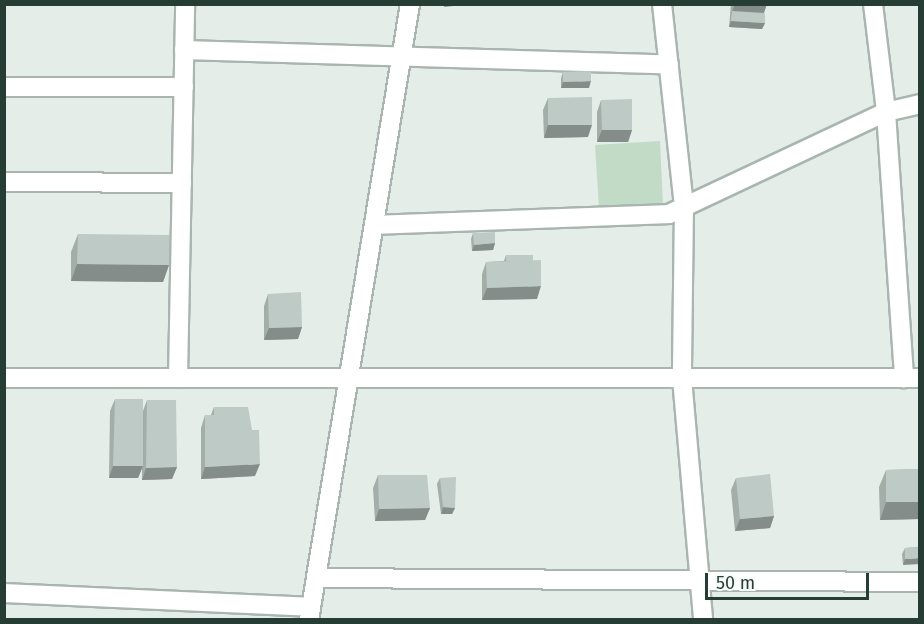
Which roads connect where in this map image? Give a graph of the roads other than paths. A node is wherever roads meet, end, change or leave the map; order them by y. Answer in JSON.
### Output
{"nodes":[{"id":1,"x":185,"y":4,"type":"edge"},
{"id":2,"x":410,"y":4,"type":"edge"},
{"id":3,"x":662,"y":4,"type":"edge"},
{"id":4,"x":873,"y":4,"type":"edge"},
{"id":5,"x":184,"y":50,"type":"junction"},
{"id":6,"x":401,"y":56,"type":"junction"},
{"id":7,"x":669,"y":64,"type":"junction"},
{"id":8,"x":4,"y":87,"type":"edge"},
{"id":9,"x":184,"y":87,"type":"junction"},
{"id":10,"x":920,"y":104,"type":"edge"},
{"id":11,"x":886,"y":112,"type":"junction"},
{"id":12,"x":4,"y":182,"type":"edge"},
{"id":13,"x":182,"y":183,"type":"junction"},
{"id":14,"x":684,"y":205,"type":"junction"},
{"id":15,"x":374,"y":225,"type":"junction"},
{"id":16,"x":4,"y":378,"type":"edge"},
{"id":17,"x":178,"y":378,"type":"junction"},
{"id":18,"x":682,"y":378,"type":"junction"},
{"id":19,"x":912,"y":378,"type":"edge"},
{"id":20,"x":349,"y":379,"type":"junction"},
{"id":21,"x":317,"y":578,"type":"junction"},
{"id":22,"x":699,"y":580,"type":"junction"},
{"id":23,"x":920,"y":582,"type":"edge"},
{"id":24,"x":4,"y":593,"type":"edge"},
{"id":25,"x":310,"y":613,"type":"edge"},
{"id":26,"x":703,"y":620,"type":"edge"}],
"edges":[{"from":1,"to":5,"type":"street"},
{"from":2,"to":6,"type":"street"},
{"from":3,"to":7,"type":"street"},
{"from":4,"to":11,"type":"street"},
{"from":5,"to":6,"type":"street"},
{"from":5,"to":9,"type":"street"},
{"from":6,"to":7,"type":"street"},
{"from":6,"to":15,"type":"street"},
{"from":7,"to":14,"type":"street"},
{"from":8,"to":9,"type":"street"},
{"from":9,"to":13,"type":"street"},
{"from":10,"to":11,"type":"street"},
{"from":11,"to":14,"type":"street"},
{"from":11,"to":19,"type":"street"},
{"from":12,"to":13,"type":"street"},
{"from":13,"to":17,"type":"street"},
{"from":14,"to":15,"type":"street"},
{"from":14,"to":18,"type":"street"},
{"from":15,"to":20,"type":"street"},
{"from":16,"to":17,"type":"street"},
{"from":17,"to":20,"type":"street"},
{"from":18,"to":19,"type":"street"},
{"from":18,"to":20,"type":"street"},
{"from":18,"to":22,"type":"street"},
{"from":20,"to":21,"type":"street"},
{"from":21,"to":22,"type":"street"},
{"from":21,"to":25,"type":"street"},
{"from":22,"to":23,"type":"street"},
{"from":22,"to":26,"type":"street"},
{"from":24,"to":25,"type":"street"}]}
